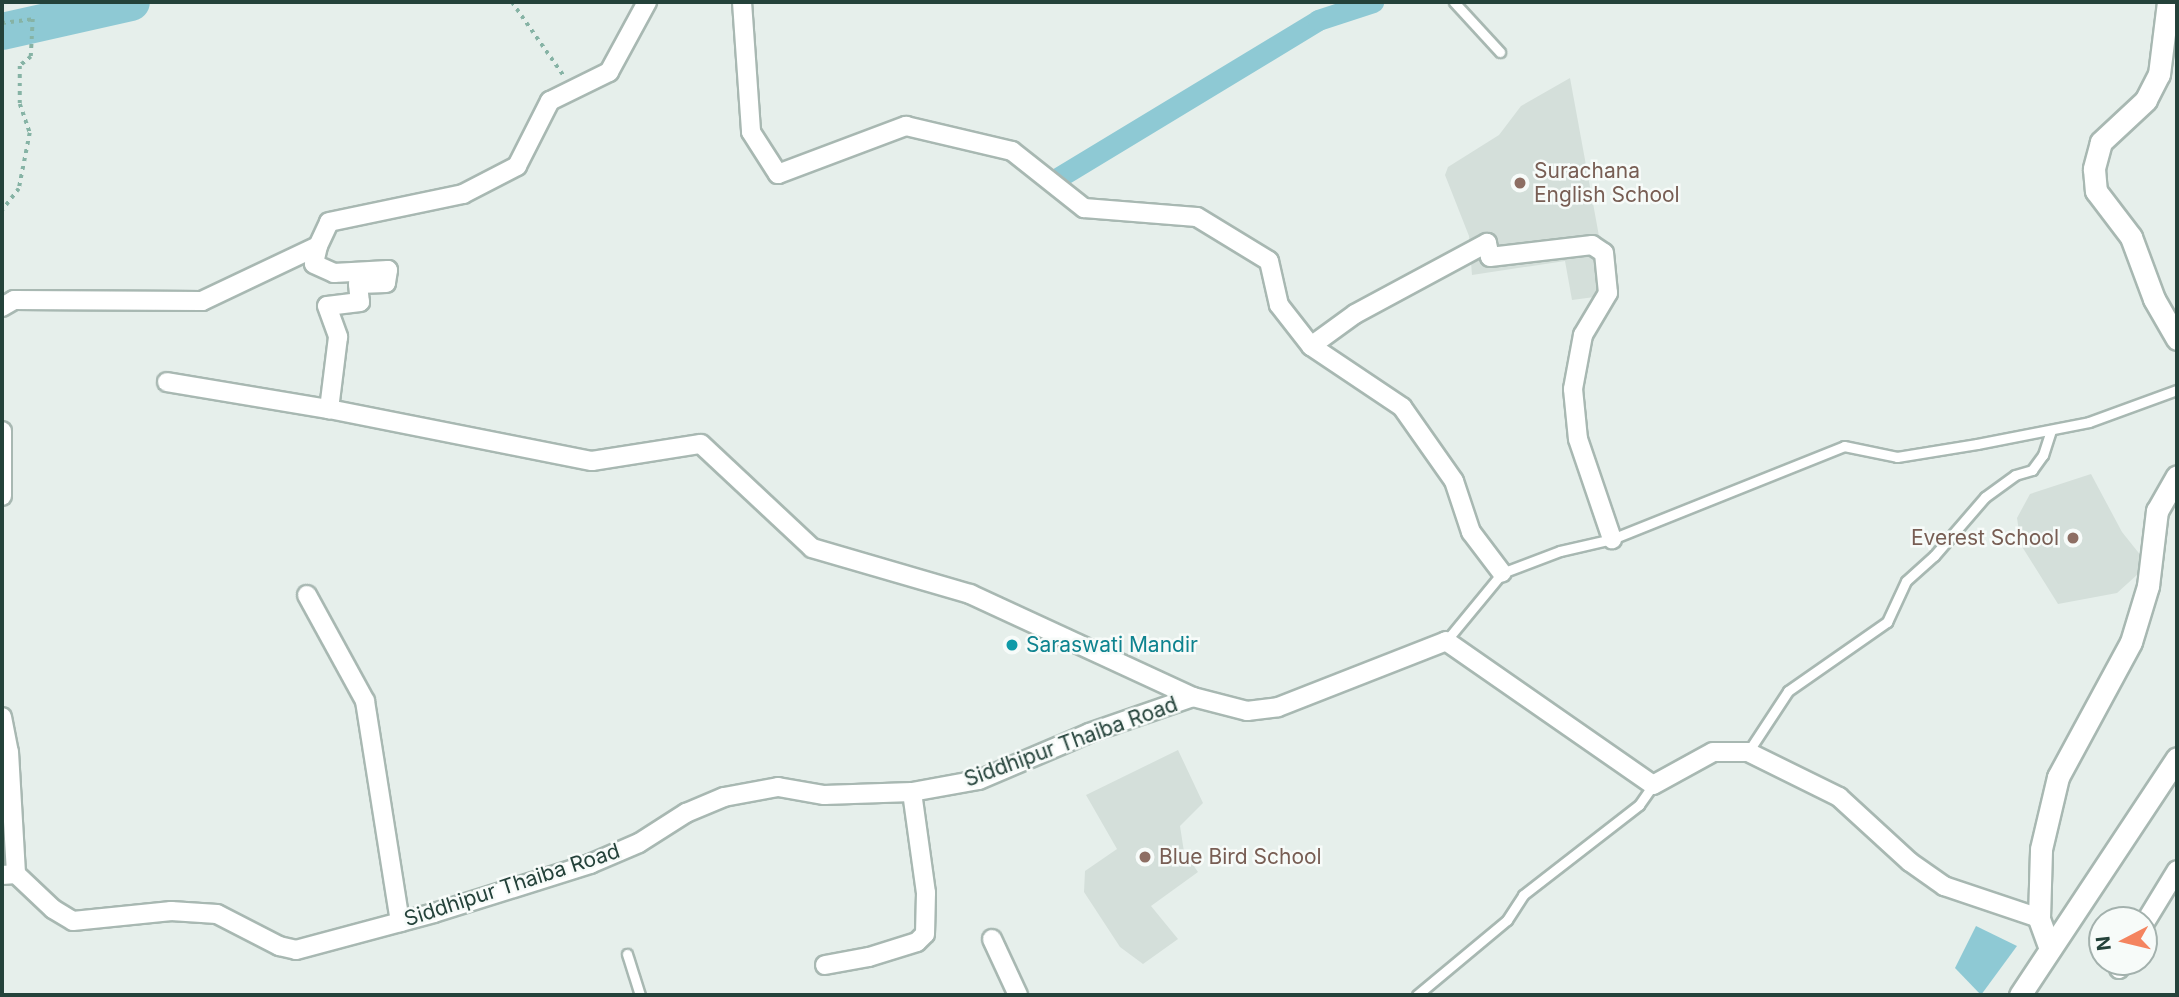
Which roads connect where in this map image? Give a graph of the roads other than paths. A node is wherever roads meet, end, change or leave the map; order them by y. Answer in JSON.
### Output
{"nodes":[{"id":1,"x":647,"y":2,"type":"edge"},
{"id":2,"x":742,"y":2,"type":"edge"},
{"id":3,"x":1454,"y":2,"type":"edge"},
{"id":4,"x":2168,"y":2,"type":"edge"},
{"id":5,"x":1500,"y":52,"type":"dead end"},
{"id":6,"x":318,"y":246,"type":"junction"},
{"id":7,"x":2,"y":307,"type":"edge"},
{"id":8,"x":2177,"y":339,"type":"edge"},
{"id":9,"x":1311,"y":346,"type":"junction"},
{"id":10,"x":167,"y":382,"type":"dead end"},
{"id":11,"x":2177,"y":390,"type":"edge"},
{"id":12,"x":329,"y":409,"type":"junction"},
{"id":13,"x":2,"y":431,"type":"edge"},
{"id":14,"x":2051,"y":431,"type":"junction"},
{"id":15,"x":2177,"y":477,"type":"edge"},
{"id":16,"x":2,"y":496,"type":"edge"},
{"id":17,"x":1612,"y":539,"type":"junction"},
{"id":18,"x":1502,"y":573,"type":"junction"},
{"id":19,"x":307,"y":595,"type":"dead end"},
{"id":20,"x":1446,"y":641,"type":"junction"},
{"id":21,"x":1193,"y":697,"type":"junction"},
{"id":22,"x":2,"y":717,"type":"edge"},
{"id":23,"x":1748,"y":752,"type":"junction"},
{"id":24,"x":2177,"y":758,"type":"edge"},
{"id":25,"x":1653,"y":785,"type":"junction"},
{"id":26,"x":912,"y":792,"type":"junction"},
{"id":27,"x":2177,"y":870,"type":"edge"},
{"id":28,"x":9,"y":874,"type":"edge"},
{"id":29,"x":2155,"y":906,"type":"edge"},
{"id":30,"x":2039,"y":918,"type":"junction"},
{"id":31,"x":400,"y":922,"type":"junction"},
{"id":32,"x":992,"y":939,"type":"dead end"},
{"id":33,"x":2050,"y":949,"type":"junction"},
{"id":34,"x":627,"y":954,"type":"dead end"},
{"id":35,"x":825,"y":965,"type":"dead end"},
{"id":36,"x":640,"y":995,"type":"edge"},
{"id":37,"x":1018,"y":995,"type":"edge"},
{"id":38,"x":1417,"y":995,"type":"edge"},
{"id":39,"x":2020,"y":995,"type":"edge"}],
"edges":[{"from":1,"to":6,"type":"street"},
{"from":2,"to":9,"type":"street"},
{"from":3,"to":5,"type":"lane"},
{"from":4,"to":8,"type":"street"},
{"from":6,"to":7,"type":"street"},
{"from":6,"to":12,"type":"street"},
{"from":9,"to":17,"type":"street"},
{"from":9,"to":18,"type":"street"},
{"from":10,"to":12,"type":"street"},
{"from":11,"to":14,"type":"lane"},
{"from":12,"to":21,"type":"street"},
{"from":13,"to":16,"type":"street"},
{"from":14,"to":17,"type":"lane"},
{"from":14,"to":23,"type":"lane"},
{"from":15,"to":30,"type":"street"},
{"from":17,"to":18,"type":"lane"},
{"from":18,"to":20,"type":"lane"},
{"from":19,"to":31,"type":"street"},
{"from":20,"to":21,"type":"street","name":"Siddhipur Thaiba Road"},
{"from":20,"to":25,"type":"street"},
{"from":21,"to":26,"type":"street","name":"Siddhipur Thaiba Road"},
{"from":22,"to":28,"type":"street"},
{"from":23,"to":25,"type":"street"},
{"from":23,"to":30,"type":"street"},
{"from":24,"to":33,"type":"street"},
{"from":25,"to":38,"type":"lane"},
{"from":26,"to":31,"type":"street","name":"Siddhipur Thaiba Road"},
{"from":26,"to":35,"type":"street"},
{"from":27,"to":29,"type":"street"},
{"from":28,"to":31,"type":"street","name":"Siddhipur Thaiba Road"},
{"from":30,"to":33,"type":"street"},
{"from":32,"to":37,"type":"street"},
{"from":33,"to":39,"type":"street"},
{"from":34,"to":36,"type":"lane"}]}
